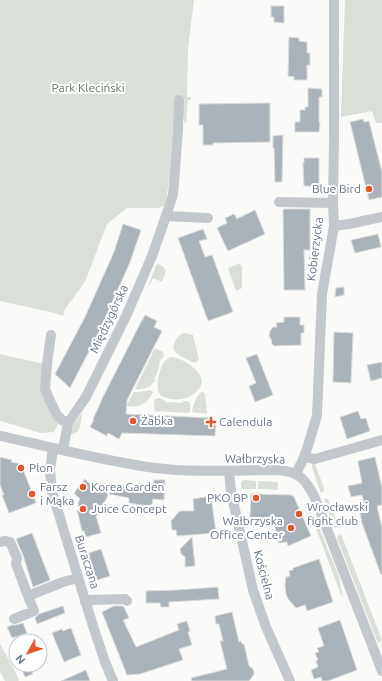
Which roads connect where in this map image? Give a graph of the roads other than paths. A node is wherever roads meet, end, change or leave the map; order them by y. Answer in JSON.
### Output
{"nodes":[{"id":1,"x":334,"y":0,"type":"edge"},
{"id":2,"x":179,"y":100,"type":"dead end"},
{"id":3,"x":279,"y":202,"type":"dead end"},
{"id":4,"x":333,"y":203,"type":"junction"},
{"id":5,"x":166,"y":216,"type":"junction"},
{"id":6,"x":382,"y":217,"type":"edge"},
{"id":7,"x":208,"y":218,"type":"dead end"},
{"id":8,"x":334,"y":226,"type":"junction"},
{"id":9,"x":51,"y":336,"type":"dead end"},
{"id":10,"x":68,"y":422,"type":"junction"},
{"id":11,"x":0,"y":436,"type":"edge"},
{"id":12,"x":382,"y":440,"type":"edge"},
{"id":13,"x":58,"y":449,"type":"junction"},
{"id":14,"x":304,"y":458,"type":"junction"},
{"id":15,"x":229,"y":471,"type":"junction"},
{"id":16,"x":296,"y":474,"type":"junction"},
{"id":17,"x":0,"y":542,"type":"edge"},
{"id":18,"x":78,"y":578,"type":"junction"},
{"id":19,"x":28,"y":596,"type":"junction"},
{"id":20,"x":127,"y":601,"type":"dead end"},
{"id":21,"x":85,"y":602,"type":"junction"},
{"id":22,"x":14,"y":620,"type":"dead end"},
{"id":23,"x":382,"y":671,"type":"edge"},
{"id":24,"x":113,"y":681,"type":"edge"},
{"id":25,"x":290,"y":681,"type":"edge"}],
"edges":[{"from":1,"to":4,"type":"street","name":"Kobierzycka"},
{"from":2,"to":5,"type":"street","name":"Międzygórska"},
{"from":3,"to":4,"type":"street"},
{"from":4,"to":8,"type":"street","name":"Kobierzycka"},
{"from":5,"to":7,"type":"street"},
{"from":5,"to":10,"type":"street","name":"Międzygórska"},
{"from":6,"to":8,"type":"street"},
{"from":8,"to":14,"type":"street","name":"Kobierzycka"},
{"from":9,"to":10,"type":"street"},
{"from":10,"to":13,"type":"street","name":"Międzygórska"},
{"from":11,"to":13,"type":"street","name":"Wałbrzyska"},
{"from":12,"to":14,"type":"street"},
{"from":13,"to":15,"type":"street","name":"Wałbrzyska"},
{"from":13,"to":18,"type":"street","name":"Buraczana"},
{"from":14,"to":16,"type":"street","name":"Kobierzycka"},
{"from":15,"to":16,"type":"street","name":"Wałbrzyska"},
{"from":15,"to":25,"type":"street","name":"Kościelna"},
{"from":16,"to":23,"type":"street","name":"Wałbrzyska"},
{"from":17,"to":19,"type":"street"},
{"from":18,"to":19,"type":"street"},
{"from":18,"to":21,"type":"street","name":"Buraczana"},
{"from":19,"to":22,"type":"street"},
{"from":20,"to":21,"type":"street"},
{"from":21,"to":24,"type":"street","name":"Buraczana"}]}
